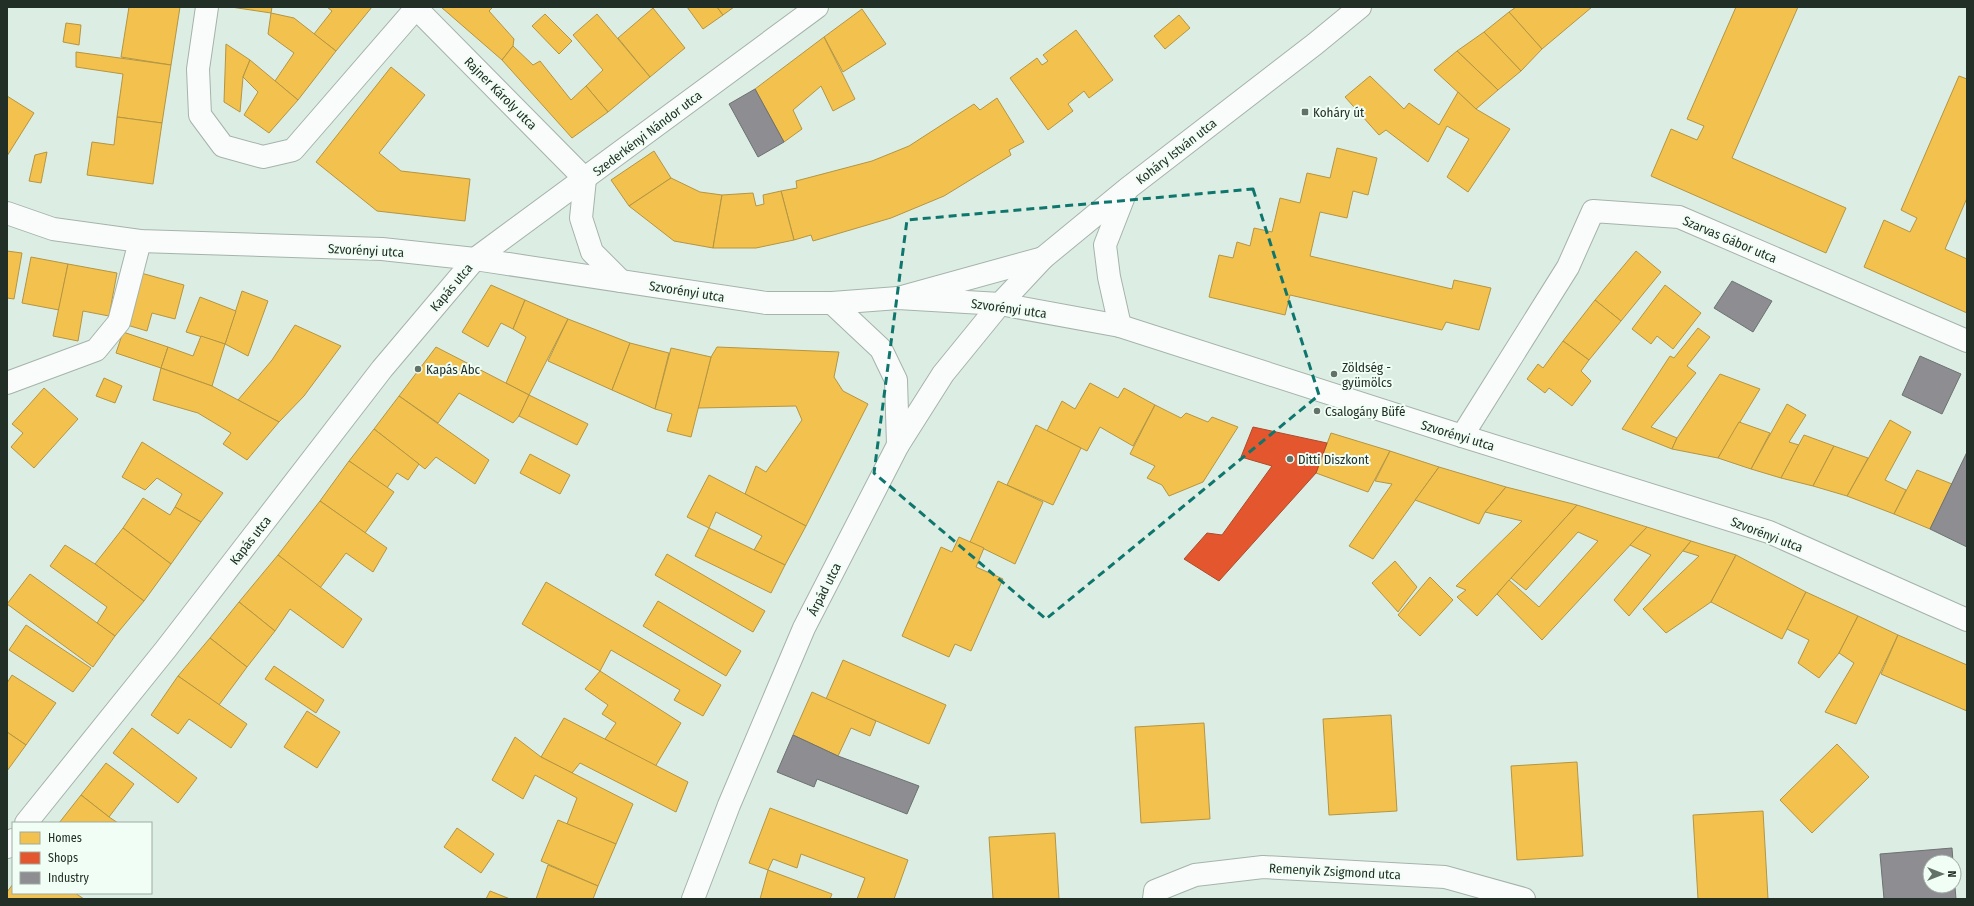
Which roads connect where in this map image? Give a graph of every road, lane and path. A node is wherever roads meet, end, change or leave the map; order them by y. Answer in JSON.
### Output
{"nodes":[{"id":1,"x":207,"y":7,"type":"edge"},
{"id":2,"x":416,"y":7,"type":"edge"},
{"id":3,"x":817,"y":7,"type":"edge"},
{"id":4,"x":1360,"y":7,"type":"edge"},
{"id":5,"x":585,"y":179,"type":"junction"},
{"id":6,"x":1127,"y":189,"type":"junction"},
{"id":7,"x":7,"y":212,"type":"edge"},
{"id":8,"x":140,"y":240,"type":"junction"},
{"id":9,"x":1043,"y":258,"type":"junction"},
{"id":10,"x":475,"y":259,"type":"junction"},
{"id":11,"x":621,"y":281,"type":"junction"},
{"id":12,"x":898,"y":298,"type":"junction"},
{"id":13,"x":832,"y":304,"type":"junction"},
{"id":14,"x":1000,"y":304,"type":"junction"},
{"id":15,"x":1120,"y":326,"type":"junction"},
{"id":16,"x":1967,"y":341,"type":"edge"},
{"id":17,"x":7,"y":383,"type":"edge"},
{"id":18,"x":1462,"y":436,"type":"junction"},
{"id":19,"x":898,"y":445,"type":"junction"},
{"id":20,"x":1967,"y":620,"type":"edge"},
{"id":21,"x":27,"y":822,"type":"edge"},
{"id":22,"x":693,"y":899,"type":"edge"},
{"id":23,"x":1154,"y":899,"type":"edge"},
{"id":24,"x":1524,"y":899,"type":"edge"}],
"edges":[{"from":1,"to":2,"type":"street","name":"Rajner Károly utca"},
{"from":2,"to":5,"type":"street","name":"Rajner Károly utca"},
{"from":3,"to":5,"type":"street","name":"Szederkényi Nándor utca"},
{"from":4,"to":6,"type":"street","name":"Koháry István utca"},
{"from":5,"to":10,"type":"street","name":"Szederkényi Nándor utca"},
{"from":5,"to":11,"type":"street"},
{"from":6,"to":9,"type":"street","name":"Koháry István utca"},
{"from":6,"to":15,"type":"street"},
{"from":7,"to":8,"type":"street","name":"Szvorényi utca"},
{"from":8,"to":10,"type":"street","name":"Szvorényi utca"},
{"from":8,"to":17,"type":"street"},
{"from":9,"to":12,"type":"street"},
{"from":9,"to":14,"type":"street","name":"Koháry István utca"},
{"from":10,"to":11,"type":"street","name":"Szvorényi utca"},
{"from":10,"to":21,"type":"street","name":"Kapás utca"},
{"from":11,"to":13,"type":"street","name":"Szvorényi utca"},
{"from":12,"to":13,"type":"street","name":"Szvorényi utca"},
{"from":12,"to":14,"type":"street","name":"Szvorényi utca"},
{"from":13,"to":19,"type":"street"},
{"from":14,"to":15,"type":"street","name":"Szvorényi utca"},
{"from":14,"to":19,"type":"street","name":"Árpád utca"},
{"from":15,"to":18,"type":"street","name":"Szvorényi utca"},
{"from":16,"to":18,"type":"street","name":"Szarvas Gábor utca"},
{"from":18,"to":20,"type":"street","name":"Szvorényi utca"},
{"from":19,"to":22,"type":"street","name":"Árpád utca"},
{"from":23,"to":24,"type":"street","name":"Remenyik Zsigmond utca"}]}
